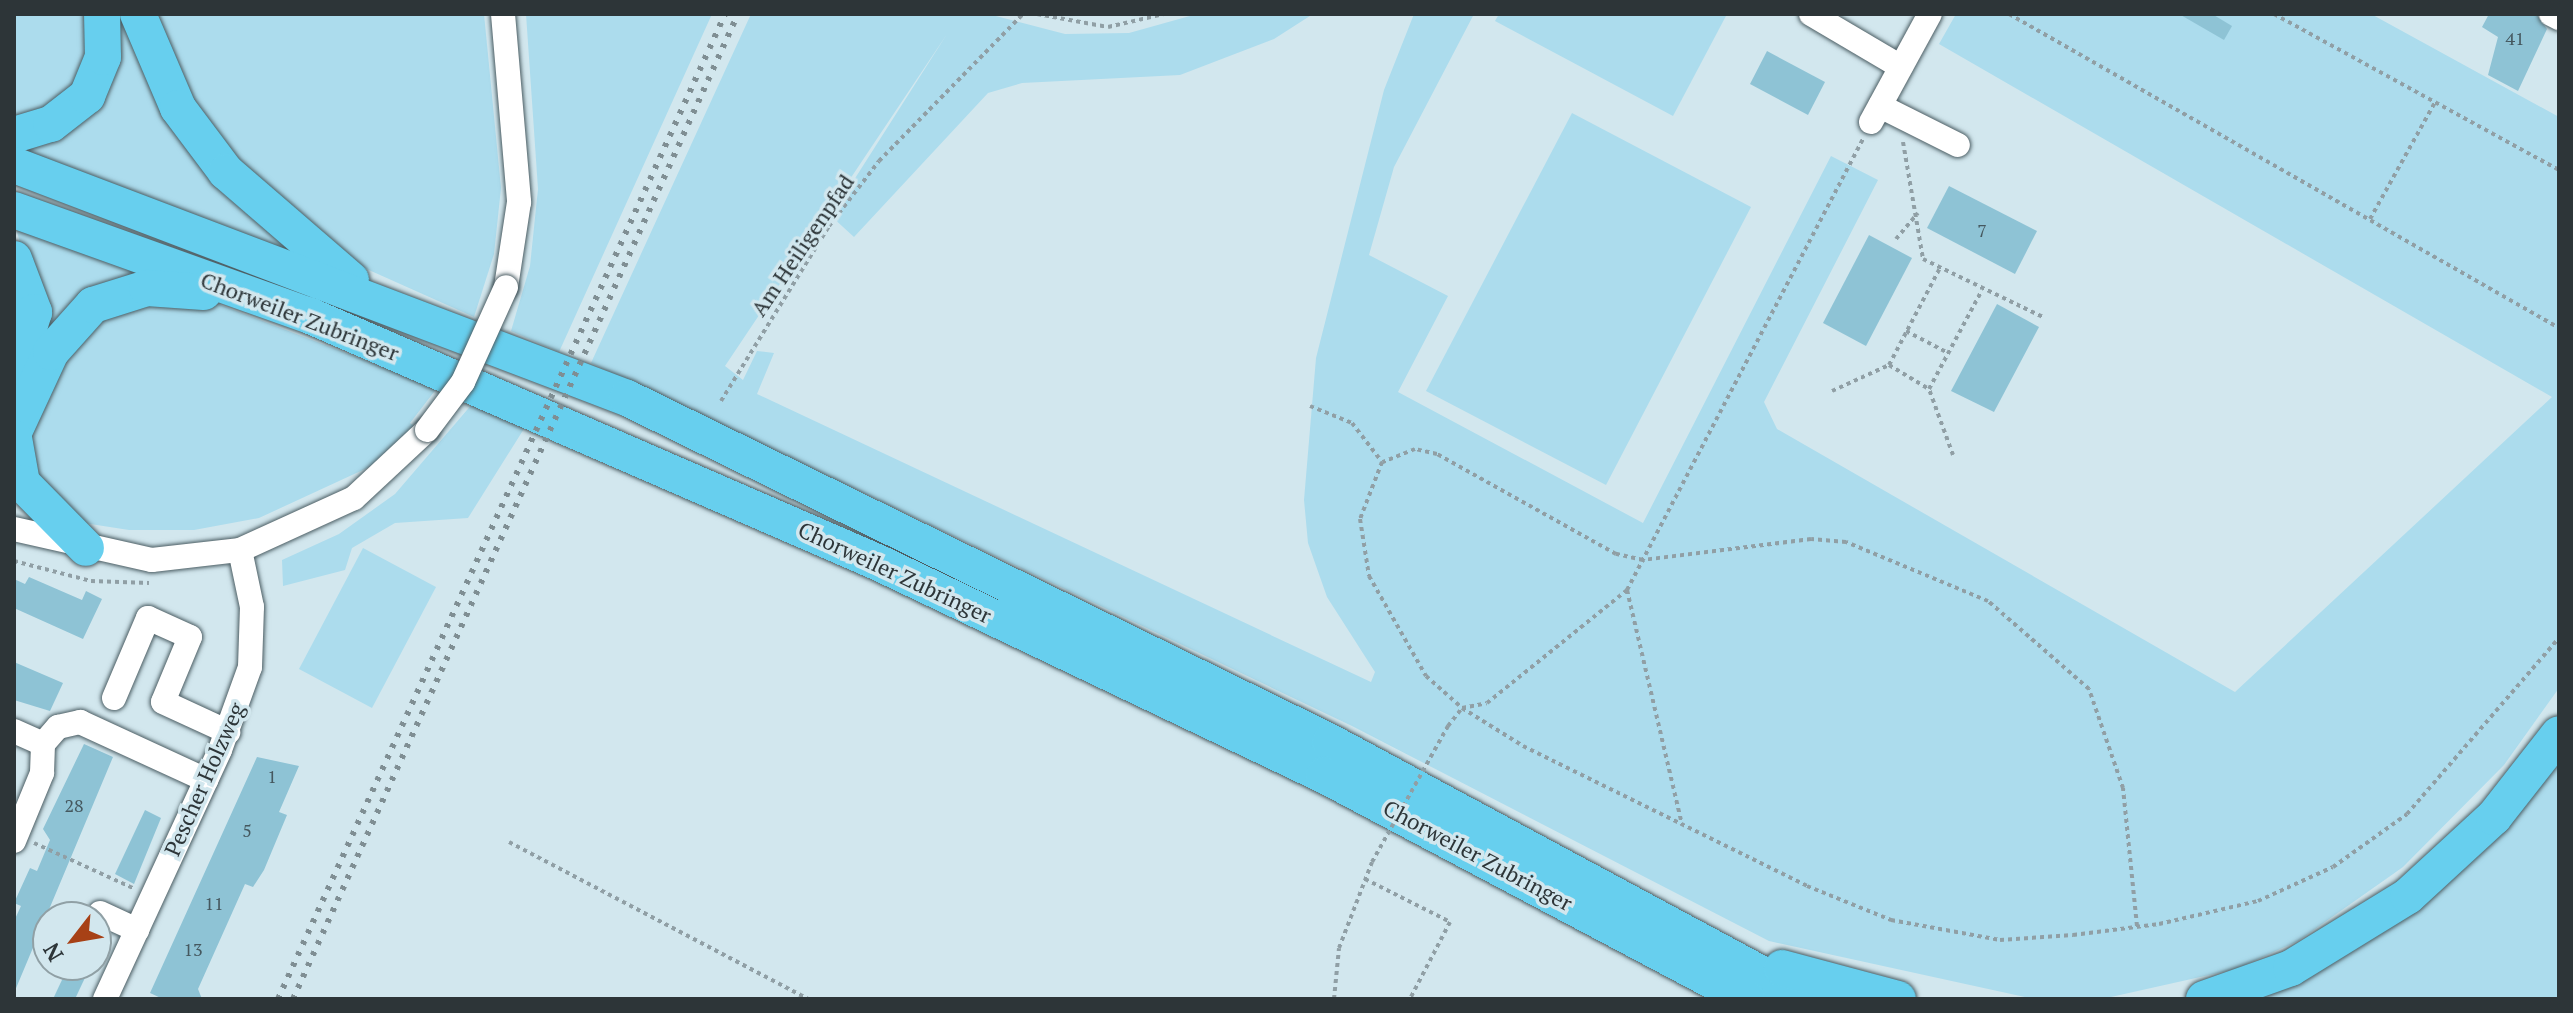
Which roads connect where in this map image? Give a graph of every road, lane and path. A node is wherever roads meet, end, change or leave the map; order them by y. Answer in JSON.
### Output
{"nodes":[{"id":1,"x":102,"y":14,"type":"edge"},
{"id":2,"x":138,"y":14,"type":"edge"},
{"id":3,"x":503,"y":14,"type":"edge"},
{"id":4,"x":1023,"y":14,"type":"edge"},
{"id":5,"x":1037,"y":14,"type":"edge"},
{"id":6,"x":1164,"y":14,"type":"edge"},
{"id":7,"x":1811,"y":14,"type":"edge"},
{"id":8,"x":1930,"y":14,"type":"edge"},
{"id":9,"x":2009,"y":14,"type":"edge"},
{"id":10,"x":2274,"y":14,"type":"edge"},
{"id":11,"x":2551,"y":14,"type":"edge"},
{"id":12,"x":2559,"y":18,"type":"edge"},
{"id":13,"x":1901,"y":67,"type":"junction"},
{"id":14,"x":2435,"y":102,"type":"junction"},
{"id":15,"x":1875,"y":114,"type":"junction"},
{"id":16,"x":14,"y":135,"type":"edge"},
{"id":17,"x":1958,"y":145,"type":"dead end"},
{"id":18,"x":14,"y":165,"type":"edge"},
{"id":19,"x":2559,"y":170,"type":"edge"},
{"id":20,"x":14,"y":210,"type":"edge"},
{"id":21,"x":1918,"y":213,"type":"junction"},
{"id":22,"x":2370,"y":219,"type":"junction"},
{"id":23,"x":1896,"y":239,"type":"dead end"},
{"id":24,"x":14,"y":259,"type":"edge"},
{"id":25,"x":1940,"y":268,"type":"junction"},
{"id":26,"x":1982,"y":290,"type":"junction"},
{"id":27,"x":373,"y":300,"type":"junction"},
{"id":28,"x":308,"y":315,"type":"junction"},
{"id":29,"x":2043,"y":317,"type":"dead end"},
{"id":30,"x":2559,"y":328,"type":"edge"},
{"id":31,"x":1906,"y":331,"type":"junction"},
{"id":32,"x":1948,"y":353,"type":"junction"},
{"id":33,"x":1889,"y":365,"type":"junction"},
{"id":34,"x":14,"y":377,"type":"edge"},
{"id":35,"x":1929,"y":389,"type":"junction"},
{"id":36,"x":1832,"y":391,"type":"dead end"},
{"id":37,"x":721,"y":401,"type":"dead end"},
{"id":38,"x":1310,"y":406,"type":"dead end"},
{"id":39,"x":14,"y":435,"type":"edge"},
{"id":40,"x":1953,"y":455,"type":"dead end"},
{"id":41,"x":1382,"y":462,"type":"junction"},
{"id":42,"x":14,"y":529,"type":"edge"},
{"id":43,"x":86,"y":548,"type":"junction"},
{"id":44,"x":240,"y":550,"type":"junction"},
{"id":45,"x":1643,"y":560,"type":"junction"},
{"id":46,"x":1627,"y":590,"type":"junction"},
{"id":47,"x":2559,"y":638,"type":"edge"},
{"id":48,"x":114,"y":698,"type":"dead end"},
{"id":49,"x":1462,"y":708,"type":"junction"},
{"id":50,"x":14,"y":731,"type":"edge"},
{"id":51,"x":228,"y":732,"type":"junction"},
{"id":52,"x":2559,"y":734,"type":"edge"},
{"id":53,"x":43,"y":744,"type":"junction"},
{"id":54,"x":206,"y":780,"type":"junction"},
{"id":55,"x":1682,"y":825,"type":"junction"},
{"id":56,"x":15,"y":838,"type":"edge"},
{"id":57,"x":509,"y":842,"type":"dead end"},
{"id":58,"x":1365,"y":879,"type":"junction"},
{"id":59,"x":152,"y":896,"type":"junction"},
{"id":60,"x":112,"y":919,"type":"edge"},
{"id":61,"x":2137,"y":926,"type":"junction"},
{"id":62,"x":137,"y":930,"type":"junction"},
{"id":63,"x":1709,"y":943,"type":"junction"},
{"id":64,"x":105,"y":999,"type":"edge"},
{"id":65,"x":808,"y":999,"type":"edge"},
{"id":66,"x":1334,"y":999,"type":"edge"},
{"id":67,"x":1410,"y":999,"type":"edge"},
{"id":68,"x":1747,"y":999,"type":"edge"},
{"id":69,"x":1808,"y":999,"type":"edge"},
{"id":70,"x":1898,"y":999,"type":"edge"},
{"id":71,"x":2204,"y":999,"type":"edge"}],
"edges":[{"from":1,"to":16,"type":"highway"},
{"from":2,"to":27,"type":"highway"},
{"from":3,"to":44,"type":"street","bridge":true},
{"from":4,"to":37,"type":"path","name":"Am Heiligenpfad"},
{"from":5,"to":6,"type":"path"},
{"from":7,"to":13,"type":"street"},
{"from":8,"to":13,"type":"street"},
{"from":9,"to":22,"type":"path"},
{"from":10,"to":14,"type":"path"},
{"from":11,"to":12,"type":"street"},
{"from":13,"to":15,"type":"street"},
{"from":14,"to":19,"type":"path"},
{"from":14,"to":22,"type":"path"},
{"from":15,"to":17,"type":"street"},
{"from":15,"to":21,"type":"path"},
{"from":15,"to":45,"type":"path"},
{"from":18,"to":27,"type":"highway","name":"Chorweiler Zubringer"},
{"from":20,"to":28,"type":"highway","name":"Chorweiler Zubringer"},
{"from":21,"to":23,"type":"path"},
{"from":21,"to":25,"type":"path"},
{"from":22,"to":30,"type":"path"},
{"from":24,"to":34,"type":"highway"},
{"from":25,"to":26,"type":"path"},
{"from":25,"to":31,"type":"path"},
{"from":26,"to":29,"type":"path"},
{"from":26,"to":32,"type":"path"},
{"from":27,"to":63,"type":"highway","name":"Chorweiler Zubringer"},
{"from":28,"to":39,"type":"highway"},
{"from":28,"to":68,"type":"highway","name":"Chorweiler Zubringer"},
{"from":31,"to":32,"type":"path"},
{"from":31,"to":33,"type":"path"},
{"from":32,"to":35,"type":"path"},
{"from":33,"to":35,"type":"path"},
{"from":33,"to":36,"type":"path"},
{"from":35,"to":40,"type":"path"},
{"from":38,"to":41,"type":"path"},
{"from":39,"to":43,"type":"highway"},
{"from":41,"to":45,"type":"path"},
{"from":41,"to":49,"type":"path"},
{"from":42,"to":43,"type":"street"},
{"from":43,"to":44,"type":"street"},
{"from":44,"to":51,"type":"street","name":"Pescher Holzweg"},
{"from":45,"to":46,"type":"path"},
{"from":45,"to":61,"type":"path"},
{"from":46,"to":49,"type":"path"},
{"from":46,"to":55,"type":"path"},
{"from":47,"to":61,"type":"path"},
{"from":48,"to":51,"type":"street"},
{"from":49,"to":55,"type":"path"},
{"from":49,"to":58,"type":"path","bridge":true},
{"from":50,"to":53,"type":"street"},
{"from":51,"to":54,"type":"street","name":"Pescher Holzweg"},
{"from":52,"to":71,"type":"highway"},
{"from":53,"to":54,"type":"street"},
{"from":53,"to":56,"type":"street"},
{"from":54,"to":59,"type":"street","name":"Pescher Holzweg"},
{"from":55,"to":61,"type":"path"},
{"from":56,"to":59,"type":"path"},
{"from":57,"to":65,"type":"path"},
{"from":58,"to":66,"type":"path"},
{"from":58,"to":67,"type":"path"},
{"from":59,"to":62,"type":"street","name":"Pescher Holzweg"},
{"from":60,"to":62,"type":"street"},
{"from":62,"to":64,"type":"street","name":"Pescher Holzweg"},
{"from":63,"to":69,"type":"highway","name":"Chorweiler Zubringer"},
{"from":63,"to":70,"type":"highway","name":"Chorweiler Zubringer"}]}
